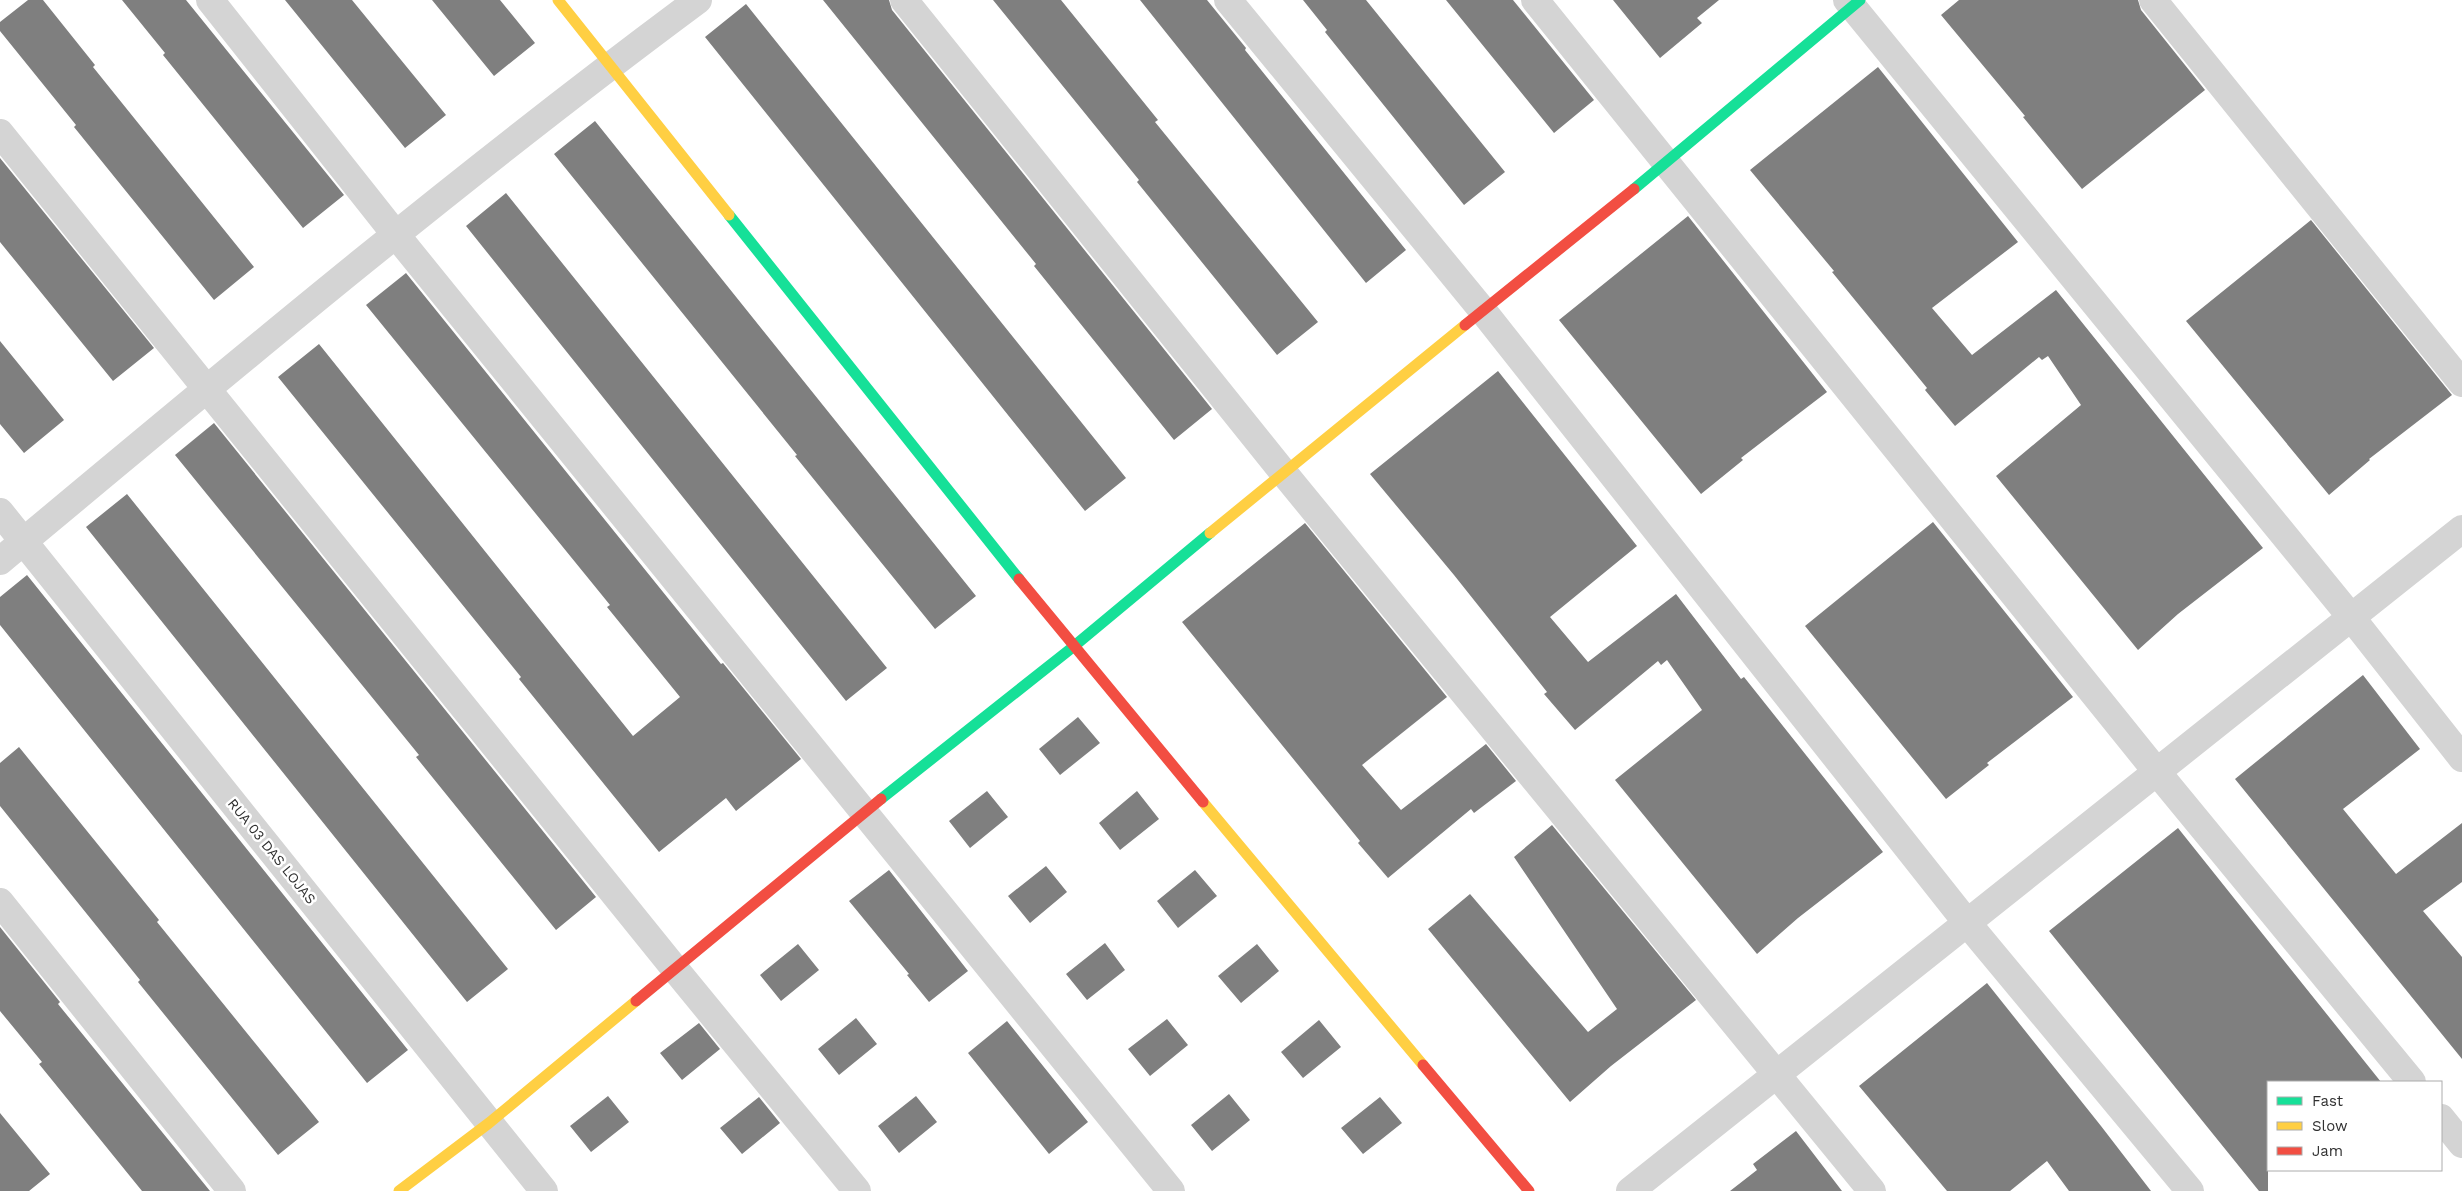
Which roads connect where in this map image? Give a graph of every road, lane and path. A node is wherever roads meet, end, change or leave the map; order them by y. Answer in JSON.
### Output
{"nodes":[{"id":1,"x":210,"y":0,"type":"edge"},
{"id":2,"x":558,"y":0,"type":"edge"},
{"id":3,"x":698,"y":0,"type":"edge"},
{"id":4,"x":904,"y":0,"type":"edge"},
{"id":5,"x":1228,"y":0,"type":"edge"},
{"id":6,"x":1535,"y":0,"type":"edge"},
{"id":7,"x":2153,"y":0,"type":"edge"},
{"id":8,"x":1853,"y":2,"type":"edge"},
{"id":9,"x":611,"y":65,"type":"junction"},
{"id":10,"x":0,"y":133,"type":"edge"},
{"id":11,"x":1666,"y":162,"type":"junction"},
{"id":12,"x":396,"y":235,"type":"junction"},
{"id":13,"x":1483,"y":312,"type":"junction"},
{"id":14,"x":2462,"y":383,"type":"edge"},
{"id":15,"x":207,"y":389,"type":"junction"},
{"id":16,"x":1283,"y":472,"type":"junction"},
{"id":17,"x":0,"y":512,"type":"edge"},
{"id":18,"x":2462,"y":529,"type":"edge"},
{"id":19,"x":24,"y":541,"type":"junction"},
{"id":20,"x":0,"y":561,"type":"edge"},
{"id":21,"x":2351,"y":617,"type":"junction"},
{"id":22,"x":1073,"y":647,"type":"junction"},
{"id":23,"x":2462,"y":758,"type":"edge"},
{"id":24,"x":2157,"y":772,"type":"junction"},
{"id":25,"x":864,"y":812,"type":"junction"},
{"id":26,"x":0,"y":902,"type":"edge"},
{"id":27,"x":1968,"y":924,"type":"junction"},
{"id":28,"x":675,"y":969,"type":"junction"},
{"id":29,"x":1776,"y":1075,"type":"junction"},
{"id":30,"x":2411,"y":1081,"type":"edge"},
{"id":31,"x":2442,"y":1119,"type":"edge"},
{"id":32,"x":490,"y":1123,"type":"junction"},
{"id":33,"x":2462,"y":1144,"type":"edge"},
{"id":34,"x":232,"y":1191,"type":"edge"},
{"id":35,"x":399,"y":1191,"type":"edge"},
{"id":36,"x":544,"y":1191,"type":"edge"},
{"id":37,"x":857,"y":1191,"type":"edge"},
{"id":38,"x":1171,"y":1191,"type":"edge"},
{"id":39,"x":1529,"y":1191,"type":"edge"},
{"id":40,"x":1630,"y":1191,"type":"edge"},
{"id":41,"x":1872,"y":1191,"type":"edge"},
{"id":42,"x":2190,"y":1191,"type":"edge"}],
"edges":[{"from":1,"to":12,"type":"street"},
{"from":2,"to":9,"type":"street"},
{"from":3,"to":9,"type":"street"},
{"from":4,"to":16,"type":"street"},
{"from":5,"to":13,"type":"street"},
{"from":6,"to":11,"type":"street"},
{"from":7,"to":14,"type":"street"},
{"from":8,"to":11,"type":"street"},
{"from":8,"to":21,"type":"street"},
{"from":9,"to":12,"type":"street"},
{"from":9,"to":22,"type":"street"},
{"from":10,"to":15,"type":"street"},
{"from":11,"to":13,"type":"street"},
{"from":11,"to":24,"type":"street"},
{"from":12,"to":15,"type":"street"},
{"from":12,"to":25,"type":"street"},
{"from":13,"to":16,"type":"street"},
{"from":13,"to":27,"type":"street"},
{"from":15,"to":19,"type":"street"},
{"from":15,"to":28,"type":"street"},
{"from":16,"to":22,"type":"street"},
{"from":16,"to":29,"type":"street"},
{"from":17,"to":19,"type":"street","name":"RUA 03 DAS LOJAS"},
{"from":18,"to":21,"type":"street"},
{"from":19,"to":20,"type":"street"},
{"from":19,"to":32,"type":"street","name":"RUA 03 DAS LOJAS"},
{"from":21,"to":23,"type":"street"},
{"from":21,"to":24,"type":"street"},
{"from":22,"to":25,"type":"street"},
{"from":22,"to":39,"type":"street"},
{"from":24,"to":27,"type":"street"},
{"from":24,"to":30,"type":"street"},
{"from":25,"to":28,"type":"street"},
{"from":25,"to":38,"type":"street"},
{"from":26,"to":34,"type":"street"},
{"from":27,"to":29,"type":"street"},
{"from":27,"to":42,"type":"street"},
{"from":28,"to":32,"type":"street"},
{"from":28,"to":37,"type":"street"},
{"from":29,"to":40,"type":"street"},
{"from":29,"to":41,"type":"street"},
{"from":31,"to":33,"type":"street"},
{"from":32,"to":35,"type":"street"},
{"from":32,"to":36,"type":"street","name":"RUA 03 DAS LOJAS"}]}
